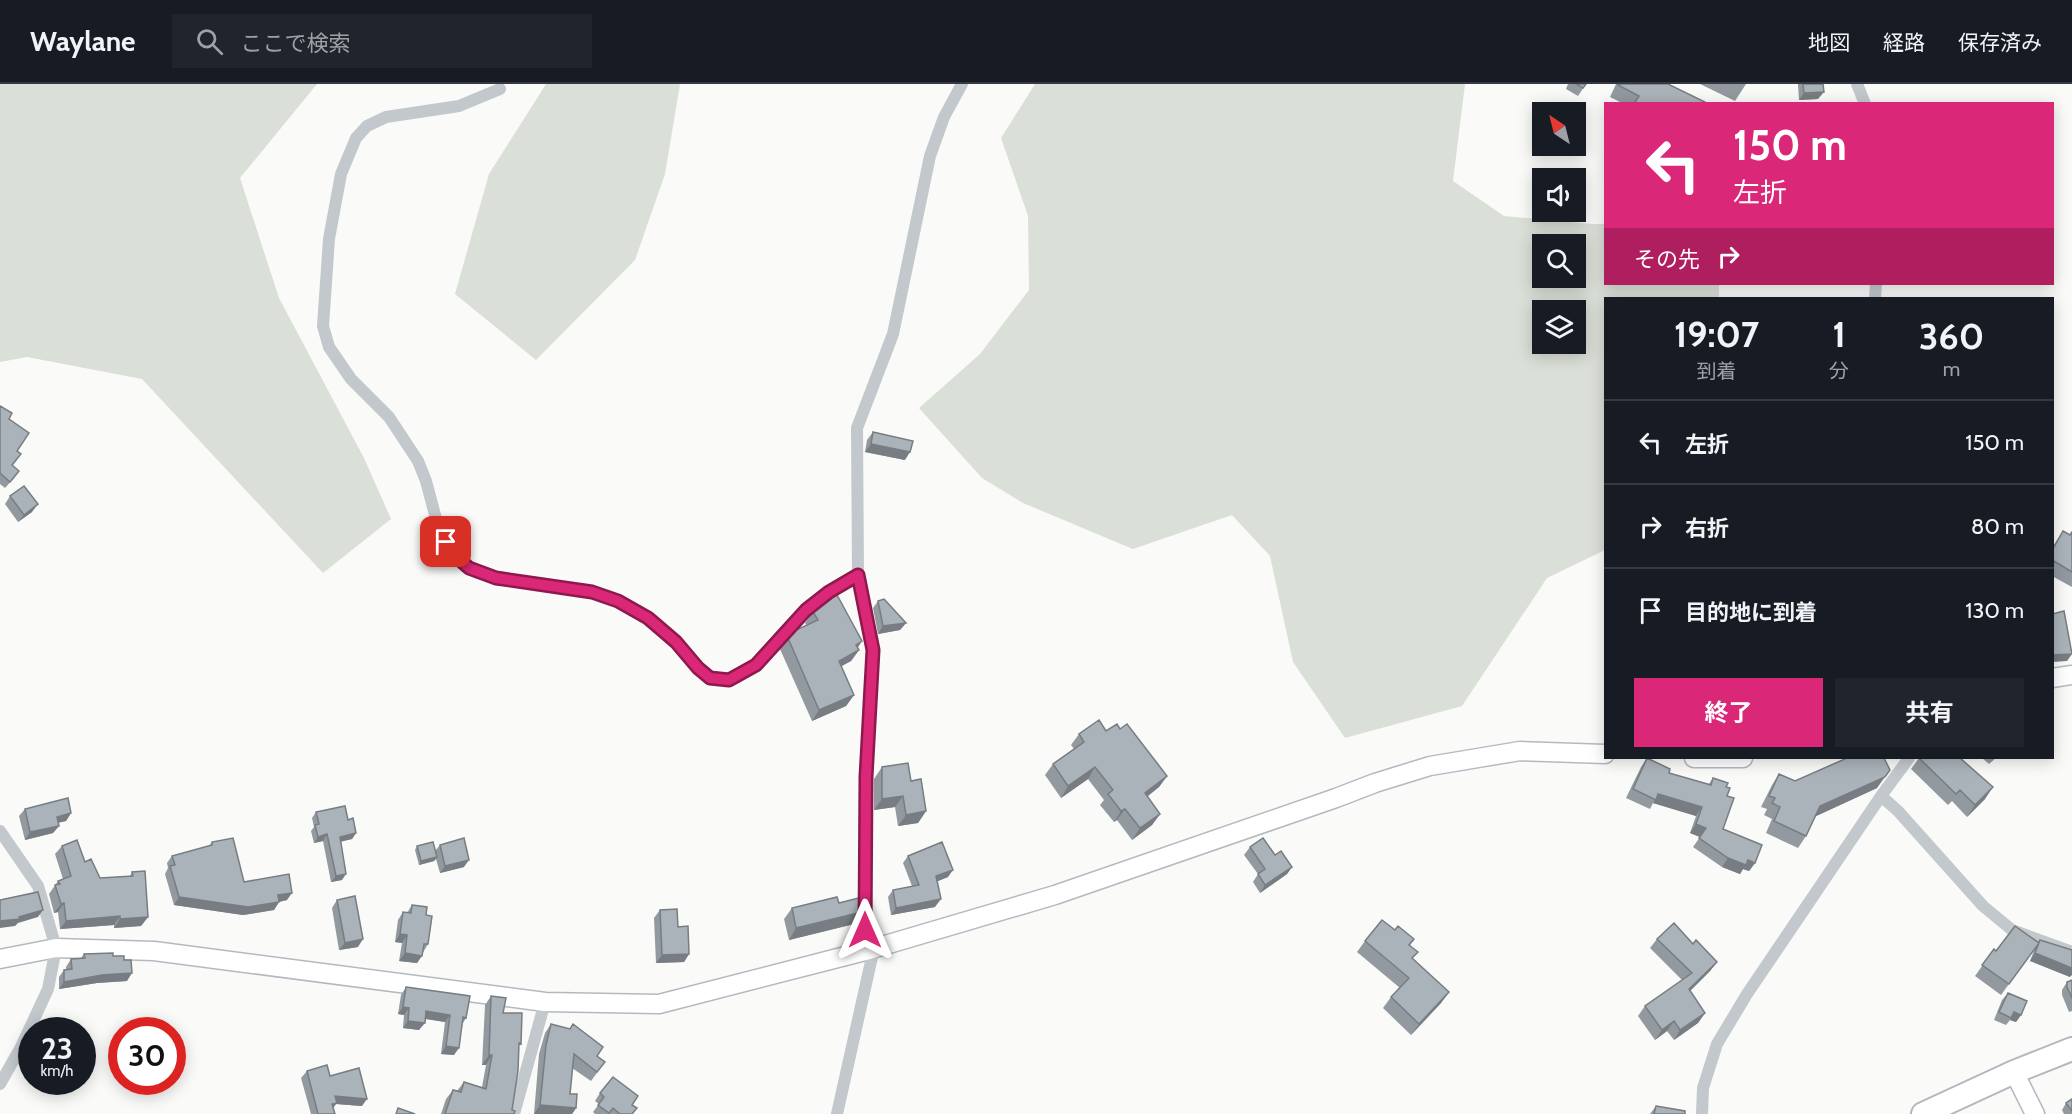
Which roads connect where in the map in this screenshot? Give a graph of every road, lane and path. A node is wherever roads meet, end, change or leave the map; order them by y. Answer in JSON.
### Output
{"nodes":[{"id":1,"x":962,"y":84,"type":"edge"},
{"id":2,"x":1857,"y":84,"type":"edge"},
{"id":3,"x":500,"y":89,"type":"dead end"},
{"id":4,"x":1864,"y":102,"type":"edge"},
{"id":5,"x":858,"y":575,"type":"junction"},
{"id":6,"x":2072,"y":675,"type":"edge"},
{"id":7,"x":2054,"y":678,"type":"edge"},
{"id":8,"x":1604,"y":754,"type":"edge"},
{"id":9,"x":1909,"y":759,"type":"edge"},
{"id":10,"x":1881,"y":796,"type":"junction"},
{"id":11,"x":0,"y":831,"type":"edge"},
{"id":12,"x":56,"y":948,"type":"junction"},
{"id":13,"x":870,"y":949,"type":"junction"},
{"id":14,"x":2072,"y":952,"type":"edge"},
{"id":15,"x":0,"y":958,"type":"edge"},
{"id":16,"x":545,"y":1002,"type":"junction"},
{"id":17,"x":2072,"y":1049,"type":"edge"},
{"id":18,"x":2014,"y":1072,"type":"junction"},
{"id":19,"x":0,"y":1083,"type":"edge"},
{"id":20,"x":514,"y":1114,"type":"edge"},
{"id":21,"x":837,"y":1114,"type":"edge"},
{"id":22,"x":1702,"y":1114,"type":"edge"},
{"id":23,"x":1923,"y":1114,"type":"edge"},
{"id":24,"x":2035,"y":1114,"type":"edge"}],
"edges":[{"from":1,"to":5,"type":"street"},
{"from":2,"to":4,"type":"street"},
{"from":3,"to":5,"type":"street"},
{"from":5,"to":13,"type":"street"},
{"from":6,"to":7,"type":"street"},
{"from":8,"to":13,"type":"street"},
{"from":9,"to":10,"type":"street"},
{"from":10,"to":14,"type":"street"},
{"from":10,"to":22,"type":"street"},
{"from":11,"to":12,"type":"street"},
{"from":12,"to":15,"type":"street"},
{"from":12,"to":16,"type":"street"},
{"from":12,"to":19,"type":"street"},
{"from":13,"to":16,"type":"street"},
{"from":13,"to":21,"type":"street"},
{"from":16,"to":20,"type":"street"},
{"from":17,"to":18,"type":"highway"},
{"from":18,"to":23,"type":"highway"},
{"from":18,"to":24,"type":"street"}]}
